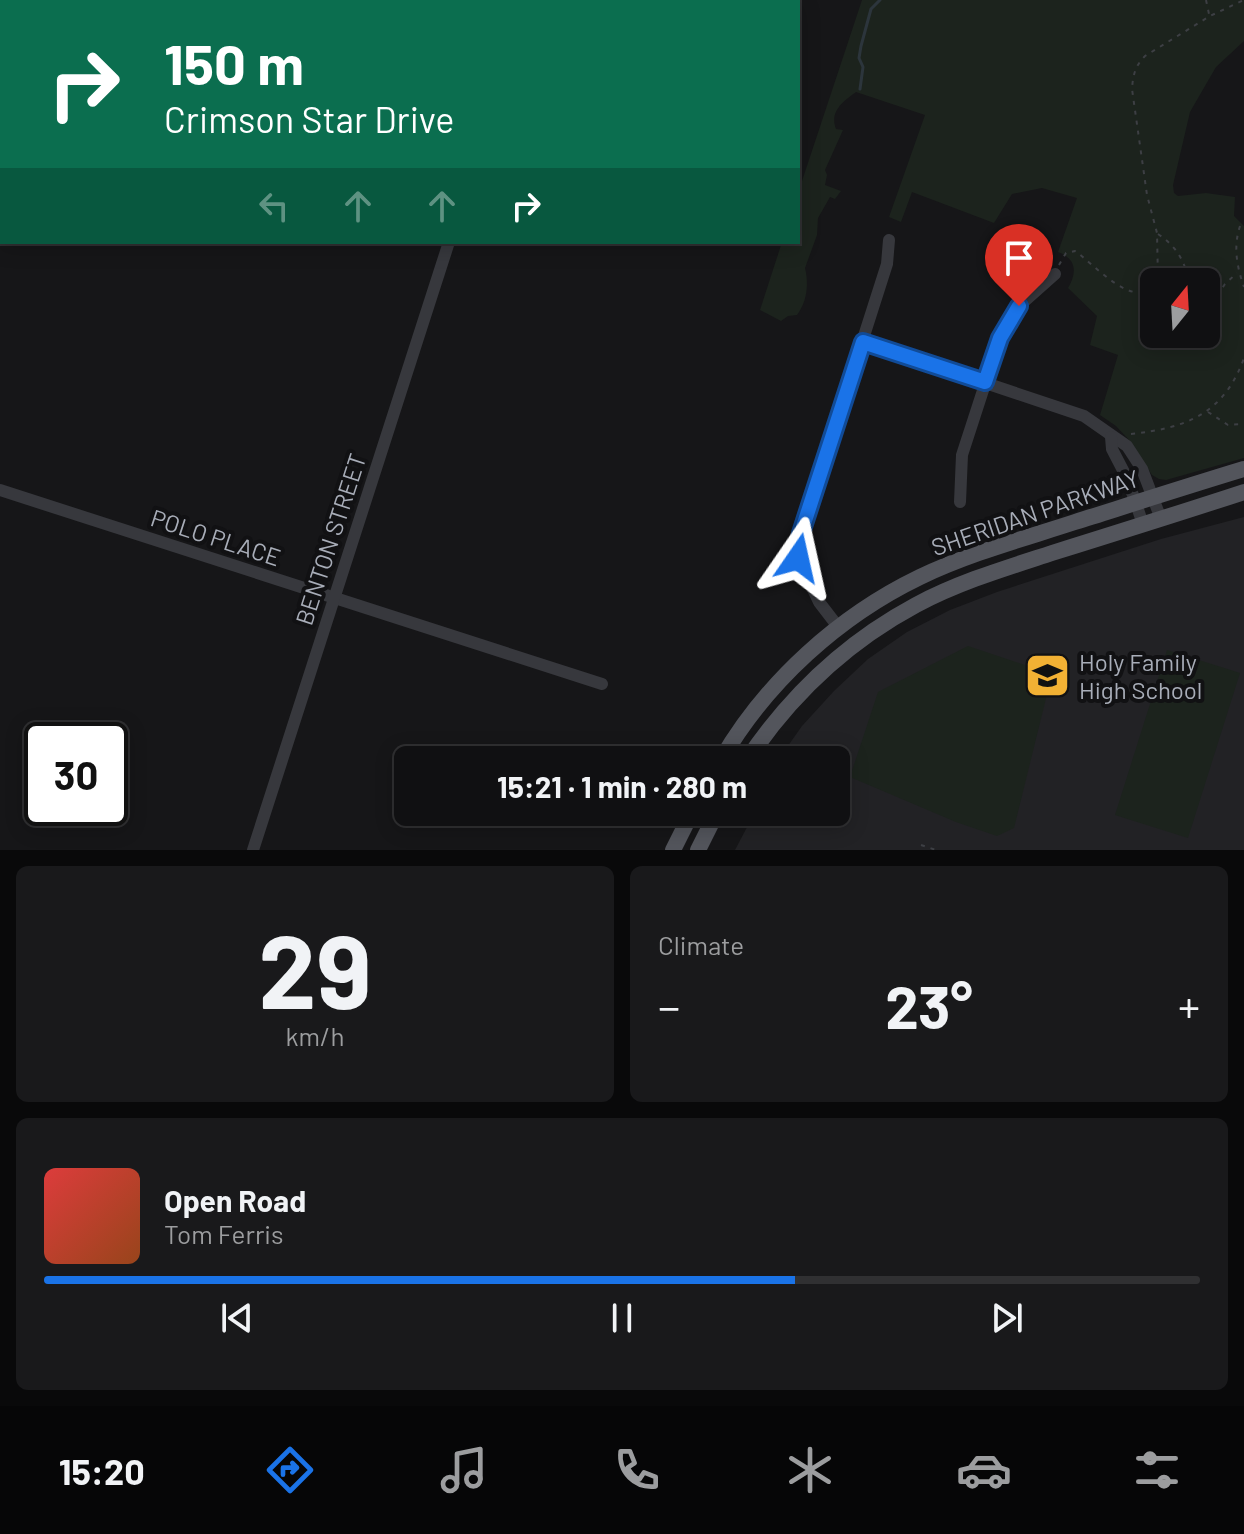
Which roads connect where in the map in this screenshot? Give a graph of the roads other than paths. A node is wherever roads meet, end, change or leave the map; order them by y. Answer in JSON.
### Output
{"nodes":[{"id":1,"x":889,"y":240,"type":"dead end"},
{"id":2,"x":448,"y":244,"type":"edge"},
{"id":3,"x":1055,"y":274,"type":"road end"},
{"id":4,"x":863,"y":342,"type":"junction"},
{"id":5,"x":985,"y":382,"type":"junction"},
{"id":6,"x":1111,"y":437,"type":"junction"},
{"id":7,"x":1244,"y":469,"type":"edge"},
{"id":8,"x":0,"y":490,"type":"edge"},
{"id":9,"x":1244,"y":492,"type":"edge"},
{"id":10,"x":1154,"y":497,"type":"junction"},
{"id":11,"x":960,"y":502,"type":"dead end"},
{"id":12,"x":1136,"y":502,"type":"junction"},
{"id":13,"x":1161,"y":519,"type":"junction"},
{"id":14,"x":1143,"y":524,"type":"junction"},
{"id":15,"x":334,"y":598,"type":"junction"},
{"id":16,"x":839,"y":628,"type":"junction"},
{"id":17,"x":602,"y":684,"type":"dead end"},
{"id":18,"x":730,"y":746,"type":"edge"},
{"id":19,"x":757,"y":746,"type":"edge"},
{"id":20,"x":685,"y":826,"type":"edge"},
{"id":21,"x":710,"y":826,"type":"edge"},
{"id":22,"x":253,"y":850,"type":"edge"},
{"id":23,"x":673,"y":850,"type":"edge"},
{"id":24,"x":698,"y":850,"type":"edge"}],
"edges":[{"from":1,"to":4,"type":"street"},
{"from":2,"to":15,"type":"street","name":"BENTON STREET"},
{"from":3,"to":5,"type":"street"},
{"from":4,"to":5,"type":"street"},
{"from":4,"to":16,"type":"street"},
{"from":5,"to":6,"type":"street"},
{"from":5,"to":11,"type":"street"},
{"from":6,"to":10,"type":"street"},
{"from":6,"to":12,"type":"street"},
{"from":7,"to":10,"type":"main road","name":"SHERIDAN PARKWAY"},
{"from":8,"to":15,"type":"street","name":"POLO PLACE"},
{"from":9,"to":13,"type":"main road","name":"SHERIDAN PARKWAY"},
{"from":10,"to":12,"type":"main road","name":"SHERIDAN PARKWAY"},
{"from":10,"to":13,"type":"street"},
{"from":12,"to":14,"type":"street"},
{"from":12,"to":16,"type":"main road","name":"SHERIDAN PARKWAY"},
{"from":13,"to":14,"type":"main road","name":"SHERIDAN PARKWAY"},
{"from":14,"to":19,"type":"main road","name":"SHERIDAN PARKWAY"},
{"from":15,"to":17,"type":"street","name":"POLO PLACE"},
{"from":15,"to":22,"type":"street","name":"BENTON STREET"},
{"from":16,"to":18,"type":"main road","name":"SHERIDAN PARKWAY"},
{"from":20,"to":23,"type":"main road"},
{"from":21,"to":24,"type":"main road"}]}
